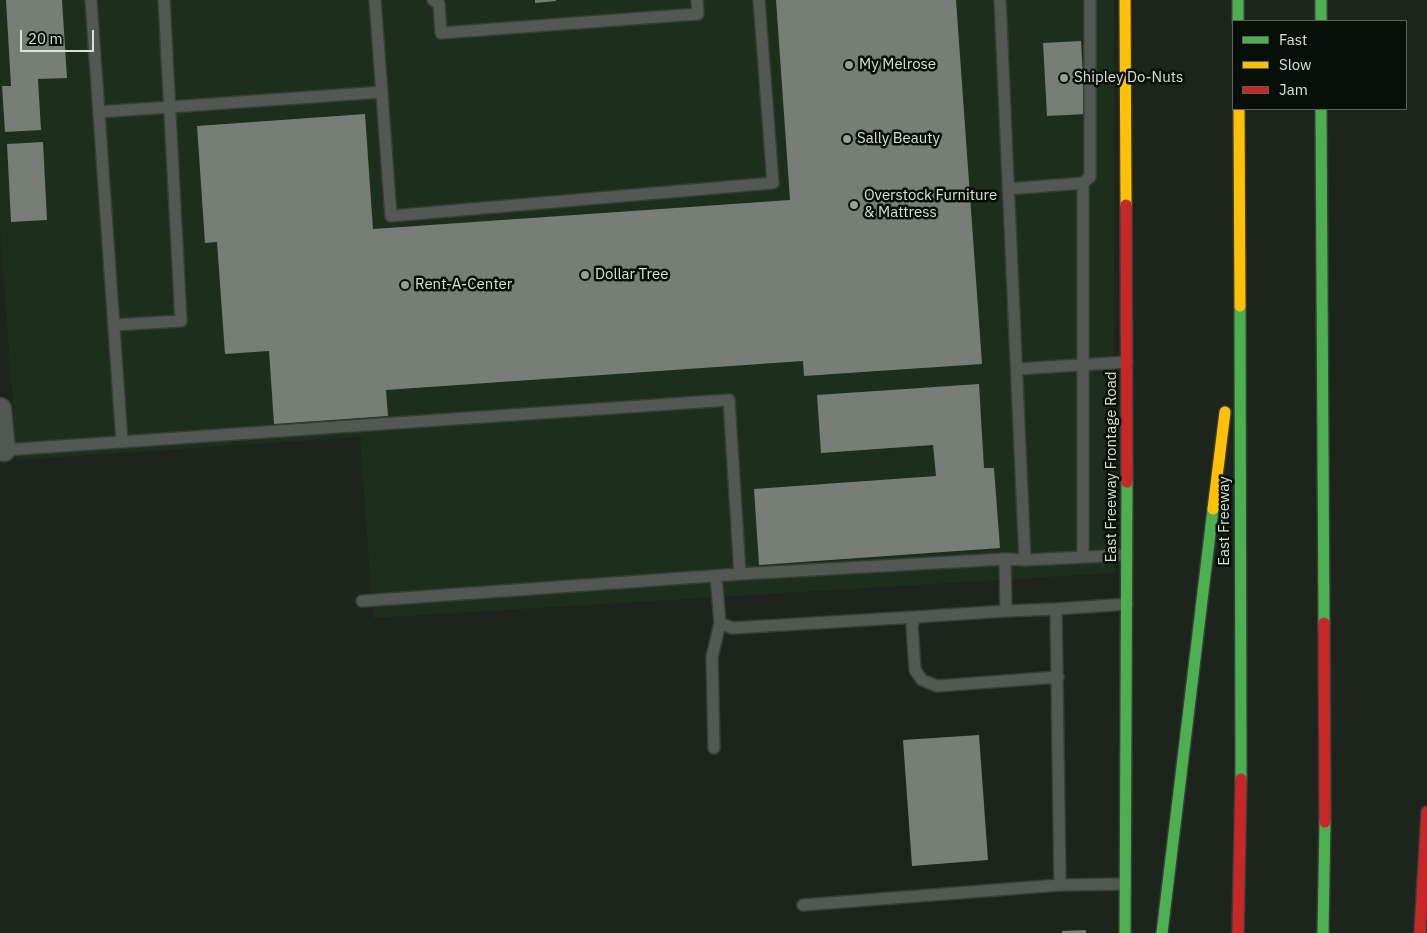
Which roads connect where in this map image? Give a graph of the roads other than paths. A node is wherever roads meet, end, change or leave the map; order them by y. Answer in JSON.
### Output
{"nodes":[{"id":1,"x":91,"y":0,"type":"edge"},
{"id":2,"x":164,"y":0,"type":"edge"},
{"id":3,"x":375,"y":0,"type":"edge"},
{"id":4,"x":433,"y":0,"type":"edge"},
{"id":5,"x":697,"y":0,"type":"edge"},
{"id":6,"x":758,"y":0,"type":"edge"},
{"id":7,"x":1000,"y":0,"type":"edge"},
{"id":8,"x":1090,"y":0,"type":"edge"},
{"id":9,"x":1126,"y":0,"type":"edge"},
{"id":10,"x":1238,"y":0,"type":"edge"},
{"id":11,"x":1321,"y":0,"type":"edge"},
{"id":12,"x":1238,"y":20,"type":"edge"},
{"id":13,"x":1321,"y":20,"type":"edge"},
{"id":14,"x":382,"y":92,"type":"junction"},
{"id":15,"x":169,"y":107,"type":"junction"},
{"id":16,"x":1239,"y":110,"type":"edge"},
{"id":17,"x":1321,"y":110,"type":"edge"},
{"id":18,"x":99,"y":112,"type":"junction"},
{"id":19,"x":1083,"y":183,"type":"junction"},
{"id":20,"x":1008,"y":189,"type":"junction"},
{"id":21,"x":1240,"y":294,"type":"junction"},
{"id":22,"x":114,"y":325,"type":"junction"},
{"id":23,"x":1127,"y":362,"type":"junction"},
{"id":24,"x":1084,"y":364,"type":"junction"},
{"id":25,"x":1017,"y":369,"type":"junction"},
{"id":26,"x":1229,"y":383,"type":"dead end"},
{"id":27,"x":1226,"y":402,"type":"dead end"},
{"id":28,"x":0,"y":409,"type":"edge"},
{"id":29,"x":122,"y":442,"type":"junction"},
{"id":30,"x":2,"y":448,"type":"edge"},
{"id":31,"x":1127,"y":555,"type":"junction"},
{"id":32,"x":1083,"y":557,"type":"junction"},
{"id":33,"x":1005,"y":559,"type":"junction"},
{"id":34,"x":1026,"y":560,"type":"junction"},
{"id":35,"x":740,"y":574,"type":"junction"},
{"id":36,"x":716,"y":576,"type":"junction"},
{"id":37,"x":362,"y":601,"type":"dead end"},
{"id":38,"x":1127,"y":604,"type":"junction"},
{"id":39,"x":1056,"y":609,"type":"junction"},
{"id":40,"x":1006,"y":611,"type":"junction"},
{"id":41,"x":915,"y":618,"type":"junction"},
{"id":42,"x":720,"y":623,"type":"junction"},
{"id":43,"x":1058,"y":677,"type":"junction"},
{"id":44,"x":714,"y":748,"type":"dead end"},
{"id":45,"x":1427,"y":812,"type":"edge"},
{"id":46,"x":1125,"y":884,"type":"junction"},
{"id":47,"x":1060,"y":885,"type":"junction"},
{"id":48,"x":803,"y":904,"type":"dead end"},
{"id":49,"x":1125,"y":933,"type":"edge"},
{"id":50,"x":1162,"y":933,"type":"edge"},
{"id":51,"x":1238,"y":933,"type":"edge"},
{"id":52,"x":1324,"y":933,"type":"edge"},
{"id":53,"x":1420,"y":933,"type":"edge"}],
"edges":[{"from":1,"to":18,"type":"lane"},
{"from":2,"to":15,"type":"lane"},
{"from":3,"to":14,"type":"lane"},
{"from":4,"to":5,"type":"lane"},
{"from":6,"to":14,"type":"lane"},
{"from":7,"to":20,"type":"lane"},
{"from":8,"to":19,"type":"lane"},
{"from":9,"to":23,"type":"main road","name":"East Freeway Frontage Road"},
{"from":10,"to":12,"type":"main road"},
{"from":11,"to":13,"type":"main road"},
{"from":14,"to":15,"type":"lane"},
{"from":15,"to":18,"type":"lane"},
{"from":15,"to":22,"type":"lane"},
{"from":16,"to":21,"type":"main road","name":"East Freeway"},
{"from":17,"to":52,"type":"main road"},
{"from":18,"to":22,"type":"lane"},
{"from":19,"to":20,"type":"lane"},
{"from":19,"to":24,"type":"lane"},
{"from":20,"to":25,"type":"lane"},
{"from":21,"to":26,"type":"main road"},
{"from":21,"to":51,"type":"main road","name":"East Freeway"},
{"from":22,"to":29,"type":"lane"},
{"from":23,"to":24,"type":"lane"},
{"from":23,"to":31,"type":"main road","name":"East Freeway Frontage Road"},
{"from":24,"to":25,"type":"lane"},
{"from":24,"to":32,"type":"lane"},
{"from":25,"to":34,"type":"lane"},
{"from":27,"to":50,"type":"main road"},
{"from":28,"to":30,"type":"street"},
{"from":29,"to":30,"type":"lane"},
{"from":29,"to":35,"type":"lane"},
{"from":31,"to":32,"type":"lane"},
{"from":31,"to":38,"type":"main road","name":"East Freeway Frontage Road"},
{"from":32,"to":34,"type":"lane"},
{"from":33,"to":34,"type":"lane"},
{"from":33,"to":35,"type":"lane"},
{"from":33,"to":40,"type":"lane"},
{"from":35,"to":36,"type":"lane"},
{"from":36,"to":37,"type":"lane"},
{"from":36,"to":42,"type":"lane"},
{"from":38,"to":39,"type":"lane"},
{"from":38,"to":46,"type":"main road","name":"East Freeway Frontage Road"},
{"from":39,"to":40,"type":"lane"},
{"from":39,"to":43,"type":"lane"},
{"from":40,"to":41,"type":"lane"},
{"from":41,"to":42,"type":"lane"},
{"from":41,"to":43,"type":"lane"},
{"from":42,"to":44,"type":"lane"},
{"from":43,"to":47,"type":"lane"},
{"from":45,"to":53,"type":"main road"},
{"from":46,"to":47,"type":"lane"},
{"from":46,"to":49,"type":"main road","name":"East Freeway Frontage Road"},
{"from":47,"to":48,"type":"lane"}]}
